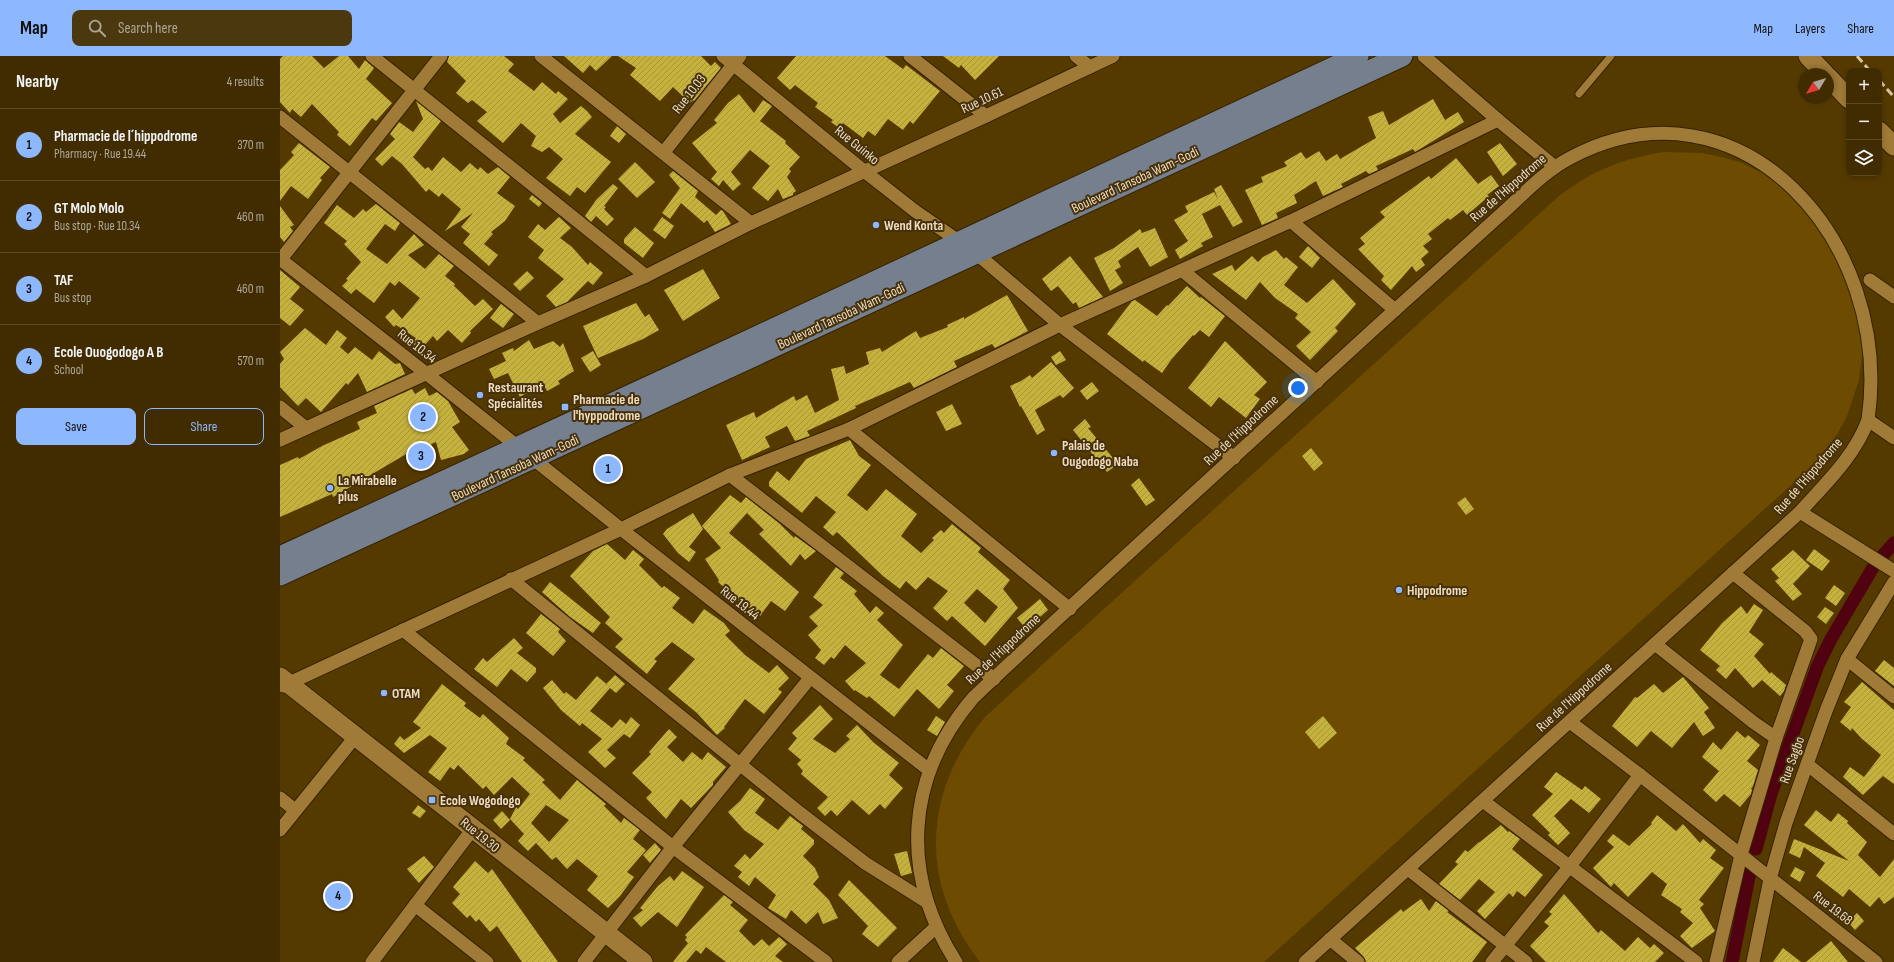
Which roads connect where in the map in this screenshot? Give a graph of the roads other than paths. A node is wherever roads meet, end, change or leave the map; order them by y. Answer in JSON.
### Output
{"nodes":[{"id":1,"x":372,"y":56,"type":"edge"},
{"id":2,"x":441,"y":56,"type":"edge"},
{"id":3,"x":541,"y":56,"type":"edge"},
{"id":4,"x":723,"y":56,"type":"edge"},
{"id":5,"x":910,"y":56,"type":"edge"},
{"id":6,"x":1076,"y":56,"type":"edge"},
{"id":7,"x":1113,"y":56,"type":"edge"},
{"id":8,"x":1358,"y":56,"type":"edge"},
{"id":9,"x":1402,"y":56,"type":"edge"},
{"id":10,"x":1424,"y":56,"type":"edge"},
{"id":11,"x":1611,"y":56,"type":"edge"},
{"id":12,"x":1808,"y":56,"type":"edge"},
{"id":13,"x":737,"y":60,"type":"edge"},
{"id":14,"x":1090,"y":67,"type":"junction"},
{"id":15,"x":1819,"y":68,"type":"edge"},
{"id":16,"x":1834,"y":83,"type":"edge"},
{"id":17,"x":416,"y":90,"type":"junction"},
{"id":18,"x":1578,"y":94,"type":"dead end"},
{"id":19,"x":1846,"y":96,"type":"edge"},
{"id":20,"x":986,"y":116,"type":"junction"},
{"id":21,"x":280,"y":117,"type":"edge"},
{"id":22,"x":1498,"y":120,"type":"junction"},
{"id":23,"x":1882,"y":133,"type":"edge"},
{"id":24,"x":1894,"y":146,"type":"edge"},
{"id":25,"x":664,"y":152,"type":"junction"},
{"id":26,"x":1555,"y":167,"type":"junction"},
{"id":27,"x":349,"y":171,"type":"junction"},
{"id":28,"x":864,"y":171,"type":"junction"},
{"id":29,"x":1807,"y":185,"type":"dead end"},
{"id":30,"x":1291,"y":221,"type":"junction"},
{"id":31,"x":751,"y":223,"type":"junction"},
{"id":32,"x":967,"y":248,"type":"junction"},
{"id":33,"x":280,"y":259,"type":"edge"},
{"id":34,"x":1183,"y":271,"type":"junction"},
{"id":35,"x":646,"y":276,"type":"junction"},
{"id":36,"x":1894,"y":297,"type":"edge"},
{"id":37,"x":1876,"y":303,"type":"dead end"},
{"id":38,"x":1395,"y":310,"type":"junction"},
{"id":39,"x":538,"y":323,"type":"junction"},
{"id":40,"x":1060,"y":325,"type":"junction"},
{"id":41,"x":1880,"y":344,"type":"dead end"},
{"id":42,"x":428,"y":374,"type":"junction"},
{"id":43,"x":1317,"y":382,"type":"junction"},
{"id":44,"x":280,"y":407,"type":"edge"},
{"id":45,"x":1868,"y":420,"type":"junction"},
{"id":46,"x":306,"y":428,"type":"junction"},
{"id":47,"x":849,"y":429,"type":"junction"},
{"id":48,"x":1894,"y":438,"type":"edge"},
{"id":49,"x":280,"y":440,"type":"edge"},
{"id":50,"x":516,"y":447,"type":"junction"},
{"id":51,"x":1234,"y":458,"type":"junction"},
{"id":52,"x":532,"y":460,"type":"junction"},
{"id":53,"x":730,"y":475,"type":"junction"},
{"id":54,"x":1800,"y":512,"type":"junction"},
{"id":55,"x":620,"y":529,"type":"junction"},
{"id":56,"x":280,"y":557,"type":"edge"},
{"id":57,"x":1894,"y":571,"type":"edge"},
{"id":58,"x":1733,"y":573,"type":"junction"},
{"id":59,"x":280,"y":576,"type":"edge"},
{"id":60,"x":511,"y":579,"type":"junction"},
{"id":61,"x":1894,"y":582,"type":"edge"},
{"id":62,"x":1070,"y":609,"type":"junction"},
{"id":63,"x":403,"y":630,"type":"junction"},
{"id":64,"x":1655,"y":644,"type":"junction"},
{"id":65,"x":1847,"y":659,"type":"junction"},
{"id":66,"x":810,"y":678,"type":"junction"},
{"id":67,"x":994,"y":679,"type":"junction"},
{"id":68,"x":283,"y":683,"type":"edge"},
{"id":69,"x":1894,"y":697,"type":"edge"},
{"id":70,"x":1570,"y":722,"type":"junction"},
{"id":71,"x":355,"y":737,"type":"junction"},
{"id":72,"x":1776,"y":738,"type":"junction"},
{"id":73,"x":740,"y":764,"type":"junction"},
{"id":74,"x":1808,"y":765,"type":"junction"},
{"id":75,"x":929,"y":770,"type":"junction"},
{"id":76,"x":1640,"y":775,"type":"junction"},
{"id":77,"x":280,"y":798,"type":"edge"},
{"id":78,"x":1483,"y":801,"type":"junction"},
{"id":79,"x":295,"y":810,"type":"junction"},
{"id":80,"x":280,"y":830,"type":"edge"},
{"id":81,"x":472,"y":830,"type":"junction"},
{"id":82,"x":1894,"y":834,"type":"edge"},
{"id":83,"x":673,"y":847,"type":"junction"},
{"id":84,"x":1741,"y":855,"type":"junction"},
{"id":85,"x":1570,"y":866,"type":"junction"},
{"id":86,"x":1408,"y":869,"type":"junction"},
{"id":87,"x":1770,"y":879,"type":"junction"},
{"id":88,"x":927,"y":902,"type":"junction"},
{"id":89,"x":415,"y":906,"type":"junction"},
{"id":90,"x":936,"y":927,"type":"junction"},
{"id":91,"x":607,"y":934,"type":"junction"},
{"id":92,"x":1330,"y":939,"type":"junction"},
{"id":93,"x":1505,"y":946,"type":"junction"},
{"id":94,"x":372,"y":962,"type":"edge"},
{"id":95,"x":487,"y":962,"type":"edge"},
{"id":96,"x":584,"y":962,"type":"edge"},
{"id":97,"x":643,"y":962,"type":"edge"},
{"id":98,"x":826,"y":962,"type":"edge"},
{"id":99,"x":898,"y":962,"type":"edge"},
{"id":100,"x":956,"y":962,"type":"edge"},
{"id":101,"x":1305,"y":962,"type":"edge"},
{"id":102,"x":1358,"y":962,"type":"edge"},
{"id":103,"x":1492,"y":962,"type":"edge"},
{"id":104,"x":1526,"y":962,"type":"edge"},
{"id":105,"x":1696,"y":962,"type":"edge"},
{"id":106,"x":1716,"y":962,"type":"edge"},
{"id":107,"x":1753,"y":962,"type":"edge"},
{"id":108,"x":1876,"y":962,"type":"edge"}],
"edges":[{"from":1,"to":17,"type":"street"},
{"from":2,"to":17,"type":"street"},
{"from":3,"to":25,"type":"street"},
{"from":4,"to":13,"type":"street","name":"Rue Guinko"},
{"from":5,"to":20,"type":"street"},
{"from":6,"to":14,"type":"street"},
{"from":7,"to":14,"type":"street","name":"Rue 10.61"},
{"from":8,"to":32,"type":"main road","name":"Boulevard Tansoba Wam-Godi"},
{"from":9,"to":32,"type":"main road","name":"Boulevard Tansoba Wam-Godi"},
{"from":10,"to":22,"type":"street"},
{"from":11,"to":18,"type":"lane"},
{"from":12,"to":15,"type":"street"},
{"from":13,"to":25,"type":"street","name":"Rue 10.03"},
{"from":13,"to":28,"type":"street","name":"Rue Guinko"},
{"from":14,"to":20,"type":"street","name":"Rue 10.61"},
{"from":16,"to":19,"type":"street"},
{"from":17,"to":27,"type":"street"},
{"from":17,"to":35,"type":"street"},
{"from":20,"to":28,"type":"street","name":"Rue 10.61"},
{"from":21,"to":27,"type":"street"},
{"from":22,"to":26,"type":"street"},
{"from":22,"to":30,"type":"street"},
{"from":23,"to":24,"type":"street"},
{"from":25,"to":31,"type":"street"},
{"from":26,"to":29,"type":"street","name":"Rue de l'Hippodrome"},
{"from":26,"to":38,"type":"street","name":"Rue de l'Hippodrome"},
{"from":27,"to":33,"type":"street"},
{"from":27,"to":39,"type":"street"},
{"from":28,"to":31,"type":"street","name":"Rue 10.61"},
{"from":28,"to":32,"type":"street","name":"Rue Guinko"},
{"from":30,"to":34,"type":"street"},
{"from":30,"to":38,"type":"street"},
{"from":31,"to":35,"type":"street","name":"Rue 10.61"},
{"from":32,"to":40,"type":"street","name":"Rue Guinko"},
{"from":32,"to":50,"type":"main road","name":"Boulevard Tansoba Wam-Godi"},
{"from":32,"to":52,"type":"main road","name":"Boulevard Tansoba Wam-Godi"},
{"from":33,"to":42,"type":"street","name":"Rue 10.34"},
{"from":34,"to":40,"type":"street"},
{"from":34,"to":43,"type":"street"},
{"from":35,"to":39,"type":"street","name":"Rue 10.61"},
{"from":36,"to":37,"type":"street"},
{"from":38,"to":43,"type":"street","name":"Rue de l'Hippodrome"},
{"from":39,"to":42,"type":"street","name":"Rue 10.61"},
{"from":40,"to":47,"type":"street"},
{"from":40,"to":51,"type":"street","name":"Rue Guinko"},
{"from":41,"to":45,"type":"street","name":"Rue de l'Hippodrome"},
{"from":42,"to":46,"type":"street","name":"Rue 10.61"},
{"from":42,"to":50,"type":"street","name":"Rue 10.34"},
{"from":43,"to":51,"type":"street","name":"Rue de l'Hippodrome"},
{"from":44,"to":46,"type":"street"},
{"from":45,"to":48,"type":"street"},
{"from":45,"to":54,"type":"street","name":"Rue de l'Hippodrome"},
{"from":46,"to":49,"type":"street","name":"Rue 10.61"},
{"from":47,"to":53,"type":"street"},
{"from":47,"to":62,"type":"street"},
{"from":50,"to":52,"type":"street","name":"Rue 10.34"},
{"from":50,"to":56,"type":"main road","name":"Boulevard Tansoba Wam-Godi"},
{"from":51,"to":62,"type":"street","name":"Rue de l'Hippodrome"},
{"from":52,"to":55,"type":"street","name":"Rue 19.44"},
{"from":52,"to":59,"type":"main road","name":"Boulevard Tansoba Wam-Godi"},
{"from":53,"to":55,"type":"street"},
{"from":53,"to":67,"type":"street"},
{"from":54,"to":57,"type":"street"},
{"from":54,"to":58,"type":"street","name":"Rue de l'Hippodrome"},
{"from":55,"to":60,"type":"street"},
{"from":55,"to":66,"type":"street","name":"Rue 19.44"},
{"from":58,"to":64,"type":"street","name":"Rue de l'Hippodrome"},
{"from":58,"to":72,"type":"street"},
{"from":60,"to":63,"type":"street"},
{"from":60,"to":73,"type":"street"},
{"from":61,"to":65,"type":"street","name":"Rue Sagbo"},
{"from":62,"to":67,"type":"street","name":"Rue de l'Hippodrome"},
{"from":63,"to":68,"type":"street"},
{"from":63,"to":83,"type":"street"},
{"from":64,"to":70,"type":"street","name":"Rue de l'Hippodrome"},
{"from":64,"to":72,"type":"street"},
{"from":65,"to":69,"type":"street"},
{"from":65,"to":74,"type":"street","name":"Rue Sagbo"},
{"from":66,"to":73,"type":"street"},
{"from":66,"to":75,"type":"street","name":"Rue 19.44"},
{"from":67,"to":75,"type":"street","name":"Rue de l'Hippodrome"},
{"from":68,"to":71,"type":"street","name":"Rue 19.30"},
{"from":70,"to":76,"type":"street","name":"Rue 19.68"},
{"from":70,"to":78,"type":"street","name":"Rue de l'Hippodrome"},
{"from":71,"to":79,"type":"street"},
{"from":71,"to":81,"type":"street","name":"Rue 19.30"},
{"from":72,"to":84,"type":"street"},
{"from":73,"to":83,"type":"street"},
{"from":73,"to":88,"type":"street"},
{"from":74,"to":82,"type":"street"},
{"from":74,"to":87,"type":"street","name":"Rue Sagbo"},
{"from":75,"to":88,"type":"street","name":"Rue de l'Hippodrome"},
{"from":76,"to":84,"type":"street","name":"Rue 19.68"},
{"from":76,"to":85,"type":"street"},
{"from":77,"to":79,"type":"street"},
{"from":78,"to":85,"type":"street"},
{"from":78,"to":86,"type":"street","name":"Rue de l'Hippodrome"},
{"from":79,"to":80,"type":"street"},
{"from":81,"to":89,"type":"street"},
{"from":81,"to":91,"type":"street","name":"Rue 19.30"},
{"from":83,"to":91,"type":"street"},
{"from":83,"to":98,"type":"street"},
{"from":84,"to":87,"type":"street","name":"Rue 19.68"},
{"from":84,"to":106,"type":"street"},
{"from":85,"to":93,"type":"street"},
{"from":85,"to":105,"type":"street"},
{"from":86,"to":92,"type":"street","name":"Rue de l'Hippodrome"},
{"from":86,"to":93,"type":"street"},
{"from":87,"to":107,"type":"street","name":"Rue Sagbo"},
{"from":87,"to":108,"type":"street","name":"Rue 19.68"},
{"from":88,"to":90,"type":"street","name":"Rue de l'Hippodrome"},
{"from":89,"to":94,"type":"street"},
{"from":89,"to":95,"type":"street"},
{"from":90,"to":99,"type":"street"},
{"from":90,"to":100,"type":"street","name":"Rue de l'Hippodrome"},
{"from":91,"to":96,"type":"street"},
{"from":91,"to":97,"type":"street","name":"Rue 19.30"},
{"from":92,"to":101,"type":"street","name":"Rue de l'Hippodrome"},
{"from":92,"to":102,"type":"street"},
{"from":93,"to":103,"type":"street"},
{"from":93,"to":104,"type":"street"}]}
